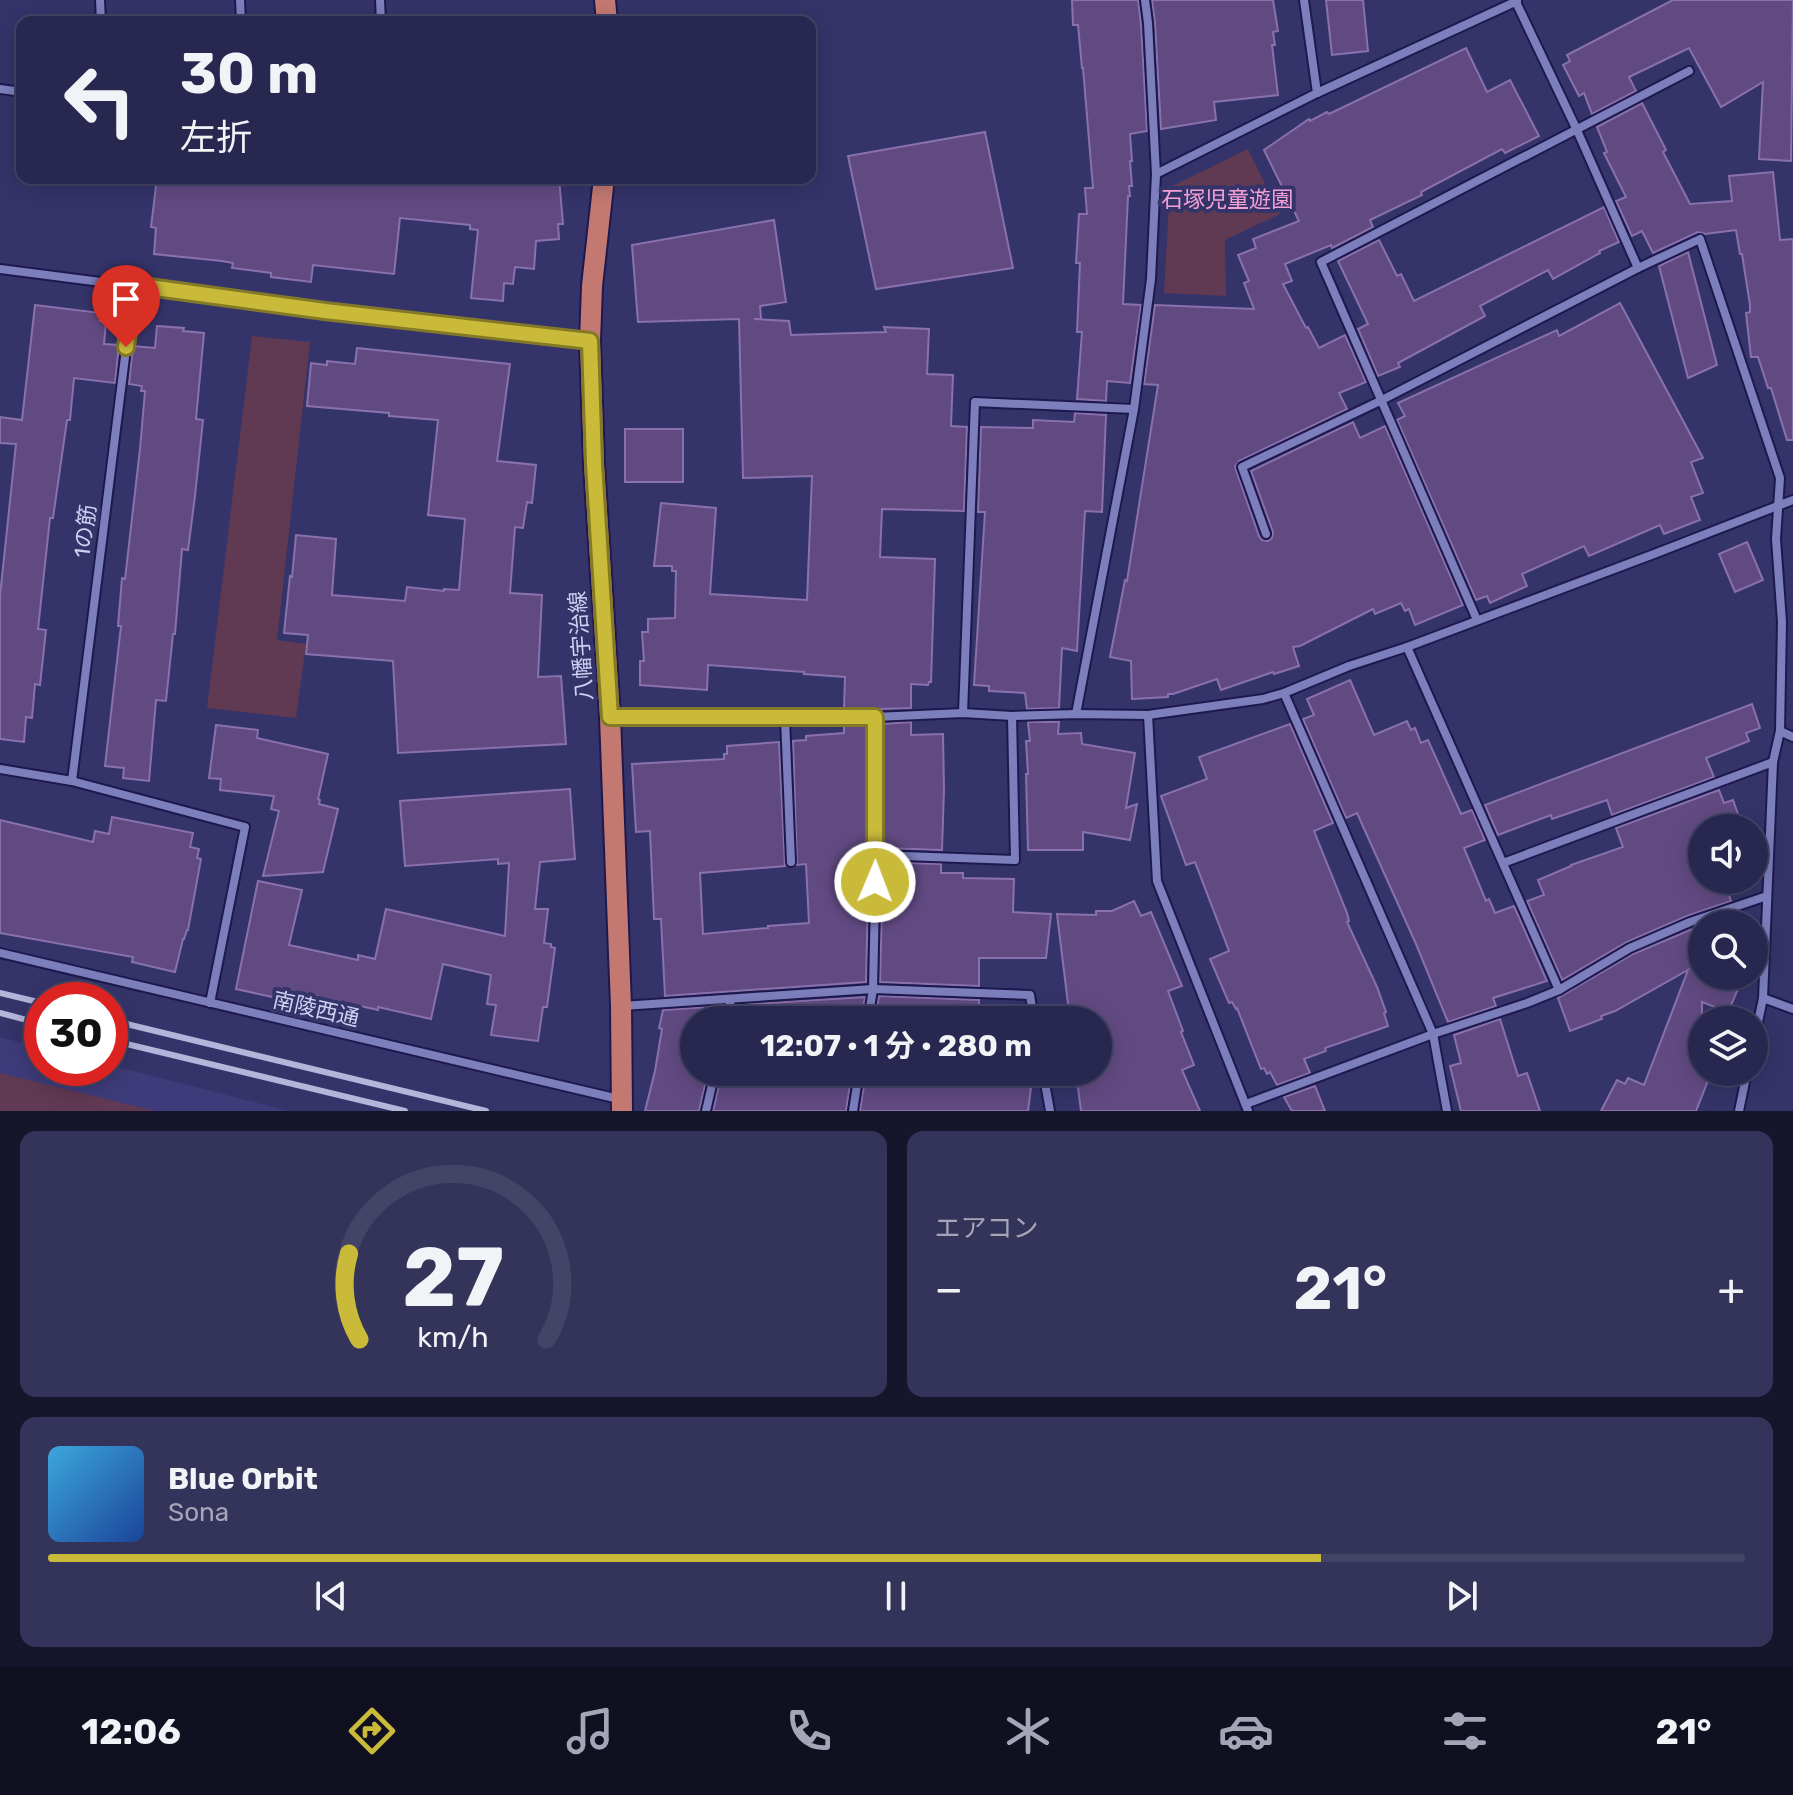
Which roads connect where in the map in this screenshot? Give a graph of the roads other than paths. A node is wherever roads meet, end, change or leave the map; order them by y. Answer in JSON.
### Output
{"nodes":[{"id":1,"x":1145,"y":0,"type":"edge"},
{"id":2,"x":1304,"y":0,"type":"edge"},
{"id":3,"x":1516,"y":1,"type":"edge"},
{"id":4,"x":1689,"y":71,"type":"dead end"},
{"id":5,"x":1317,"y":93,"type":"junction"},
{"id":6,"x":1576,"y":128,"type":"junction"},
{"id":7,"x":1156,"y":174,"type":"junction"},
{"id":8,"x":603,"y":184,"type":"edge"},
{"id":9,"x":1638,"y":268,"type":"junction"},
{"id":10,"x":0,"y":269,"type":"edge"},
{"id":11,"x":134,"y":285,"type":"junction"},
{"id":12,"x":590,"y":341,"type":"junction"},
{"id":13,"x":1380,"y":401,"type":"junction"},
{"id":14,"x":1134,"y":409,"type":"junction"},
{"id":15,"x":1793,"y":500,"type":"edge"},
{"id":16,"x":1779,"y":505,"type":"junction"},
{"id":17,"x":1266,"y":534,"type":"dead end"},
{"id":18,"x":1477,"y":620,"type":"junction"},
{"id":19,"x":1407,"y":647,"type":"junction"},
{"id":20,"x":1284,"y":693,"type":"junction"},
{"id":21,"x":963,"y":713,"type":"junction"},
{"id":22,"x":1076,"y":714,"type":"junction"},
{"id":23,"x":1148,"y":715,"type":"junction"},
{"id":24,"x":1012,"y":716,"type":"junction"},
{"id":25,"x":610,"y":717,"type":"junction"},
{"id":26,"x":875,"y":717,"type":"junction"},
{"id":27,"x":785,"y":718,"type":"junction"},
{"id":28,"x":1780,"y":731,"type":"junction"},
{"id":29,"x":1793,"y":737,"type":"edge"},
{"id":30,"x":1773,"y":762,"type":"junction"},
{"id":31,"x":0,"y":769,"type":"edge"},
{"id":32,"x":72,"y":781,"type":"junction"},
{"id":33,"x":876,"y":855,"type":"junction"},
{"id":34,"x":791,"y":862,"type":"dead end"},
{"id":35,"x":1503,"y":863,"type":"junction"},
{"id":36,"x":1767,"y":896,"type":"junction"},
{"id":37,"x":0,"y":953,"type":"edge"},
{"id":38,"x":873,"y":989,"type":"junction"},
{"id":39,"x":1559,"y":990,"type":"junction"},
{"id":40,"x":1763,"y":998,"type":"junction"},
{"id":41,"x":731,"y":999,"type":"junction"},
{"id":42,"x":210,"y":1003,"type":"junction"},
{"id":43,"x":621,"y":1006,"type":"junction"},
{"id":44,"x":729,"y":1006,"type":"edge"},
{"id":45,"x":870,"y":1006,"type":"edge"},
{"id":46,"x":1032,"y":1006,"type":"edge"},
{"id":47,"x":1761,"y":1006,"type":"edge"},
{"id":48,"x":1793,"y":1009,"type":"edge"},
{"id":49,"x":1433,"y":1034,"type":"junction"},
{"id":50,"x":712,"y":1086,"type":"edge"},
{"id":51,"x":857,"y":1086,"type":"edge"},
{"id":52,"x":1046,"y":1086,"type":"edge"},
{"id":53,"x":1744,"y":1086,"type":"edge"},
{"id":54,"x":623,"y":1105,"type":"edge"},
{"id":55,"x":1247,"y":1108,"type":"edge"},
{"id":56,"x":706,"y":1111,"type":"edge"},
{"id":57,"x":853,"y":1111,"type":"edge"},
{"id":58,"x":1050,"y":1111,"type":"edge"},
{"id":59,"x":1447,"y":1111,"type":"edge"},
{"id":60,"x":1739,"y":1111,"type":"edge"}],
"edges":[{"from":1,"to":7,"type":"street"},
{"from":2,"to":5,"type":"street"},
{"from":3,"to":5,"type":"street"},
{"from":3,"to":6,"type":"street"},
{"from":4,"to":6,"type":"street"},
{"from":5,"to":7,"type":"street"},
{"from":6,"to":9,"type":"street"},
{"from":6,"to":13,"type":"street"},
{"from":7,"to":14,"type":"street"},
{"from":8,"to":12,"type":"main road","name":"八幡宇治線"},
{"from":9,"to":13,"type":"street"},
{"from":9,"to":16,"type":"street"},
{"from":10,"to":11,"type":"street"},
{"from":11,"to":12,"type":"street"},
{"from":11,"to":32,"type":"street","name":"1の筋"},
{"from":12,"to":25,"type":"main road","name":"八幡宇治線"},
{"from":13,"to":17,"type":"street"},
{"from":13,"to":18,"type":"street"},
{"from":14,"to":21,"type":"street"},
{"from":14,"to":22,"type":"street"},
{"from":15,"to":16,"type":"street"},
{"from":16,"to":18,"type":"street"},
{"from":16,"to":28,"type":"street"},
{"from":18,"to":19,"type":"street"},
{"from":19,"to":20,"type":"street"},
{"from":19,"to":35,"type":"street"},
{"from":20,"to":23,"type":"street"},
{"from":20,"to":49,"type":"street"},
{"from":21,"to":24,"type":"street"},
{"from":21,"to":26,"type":"street"},
{"from":22,"to":23,"type":"street"},
{"from":22,"to":24,"type":"street"},
{"from":23,"to":55,"type":"street"},
{"from":24,"to":33,"type":"street"},
{"from":25,"to":27,"type":"street"},
{"from":25,"to":43,"type":"main road","name":"八幡宇治線"},
{"from":26,"to":27,"type":"street"},
{"from":26,"to":33,"type":"street"},
{"from":27,"to":34,"type":"street"},
{"from":28,"to":29,"type":"street"},
{"from":28,"to":30,"type":"street"},
{"from":30,"to":35,"type":"street"},
{"from":30,"to":36,"type":"street"},
{"from":31,"to":32,"type":"street"},
{"from":32,"to":42,"type":"street"},
{"from":33,"to":38,"type":"street"},
{"from":35,"to":39,"type":"street"},
{"from":36,"to":39,"type":"street"},
{"from":36,"to":40,"type":"street"},
{"from":37,"to":42,"type":"street","name":"南陵西通"},
{"from":38,"to":41,"type":"street"},
{"from":38,"to":45,"type":"street"},
{"from":38,"to":46,"type":"street"},
{"from":39,"to":49,"type":"street"},
{"from":40,"to":47,"type":"street"},
{"from":40,"to":48,"type":"street"},
{"from":41,"to":43,"type":"street"},
{"from":41,"to":44,"type":"street"},
{"from":42,"to":54,"type":"street","name":"南陵西通"},
{"from":43,"to":54,"type":"main road","name":"八幡宇治線"},
{"from":49,"to":55,"type":"street"},
{"from":49,"to":59,"type":"street"},
{"from":50,"to":56,"type":"street"},
{"from":51,"to":57,"type":"street"},
{"from":52,"to":58,"type":"street"},
{"from":53,"to":60,"type":"street"}]}
